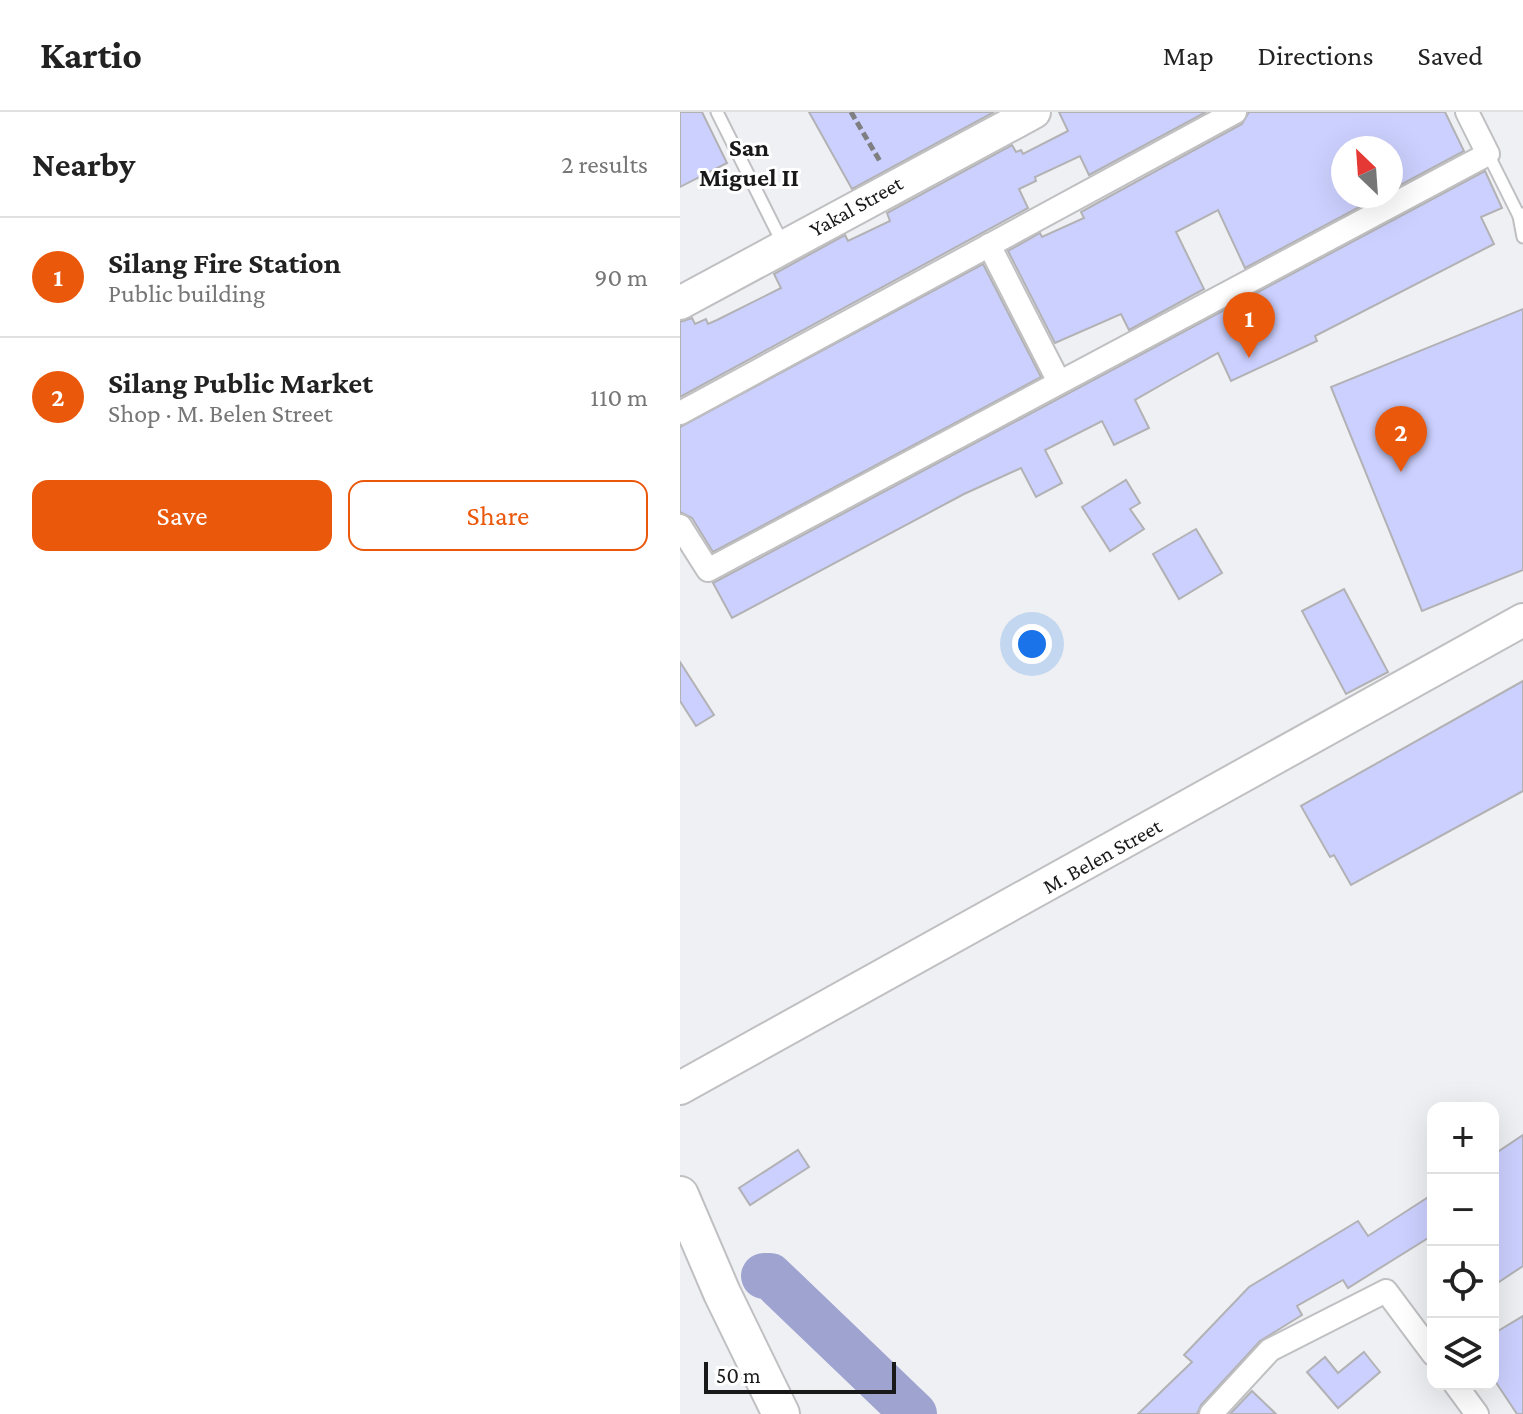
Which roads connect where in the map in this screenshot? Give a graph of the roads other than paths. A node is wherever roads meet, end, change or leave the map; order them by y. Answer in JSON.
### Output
{"nodes":[{"id":1,"x":717,"y":112,"type":"edge"},
{"id":2,"x":1034,"y":112,"type":"edge"},
{"id":3,"x":1235,"y":112,"type":"edge"},
{"id":4,"x":1467,"y":112,"type":"edge"},
{"id":5,"x":1488,"y":154,"type":"junction"},
{"id":6,"x":1521,"y":215,"type":"edge"},
{"id":7,"x":1523,"y":237,"type":"edge"},
{"id":8,"x":784,"y":245,"type":"junction"},
{"id":9,"x":989,"y":245,"type":"junction"},
{"id":10,"x":680,"y":303,"type":"edge"},
{"id":11,"x":1059,"y":382,"type":"junction"},
{"id":12,"x":680,"y":413,"type":"edge"},
{"id":13,"x":680,"y":526,"type":"edge"},
{"id":14,"x":1523,"y":620,"type":"edge"},
{"id":15,"x":680,"y":1088,"type":"edge"},
{"id":16,"x":680,"y":1195,"type":"edge"},
{"id":17,"x":1427,"y":1346,"type":"edge"},
{"id":18,"x":1459,"y":1390,"type":"edge"},
{"id":19,"x":781,"y":1414,"type":"edge"},
{"id":20,"x":1211,"y":1414,"type":"edge"},
{"id":21,"x":1477,"y":1414,"type":"edge"}],
"edges":[{"from":1,"to":8,"type":"lane"},
{"from":2,"to":8,"type":"street","name":"Yakal Street"},
{"from":3,"to":9,"type":"street"},
{"from":4,"to":5,"type":"street"},
{"from":5,"to":6,"type":"lane"},
{"from":5,"to":11,"type":"street"},
{"from":6,"to":7,"type":"lane"},
{"from":8,"to":10,"type":"street","name":"Yakal Street"},
{"from":9,"to":11,"type":"street"},
{"from":9,"to":12,"type":"street"},
{"from":11,"to":13,"type":"street"},
{"from":14,"to":15,"type":"street","name":"M. Belen Street"},
{"from":16,"to":19,"type":"main road"},
{"from":17,"to":20,"type":"street"},
{"from":18,"to":21,"type":"street"}]}
